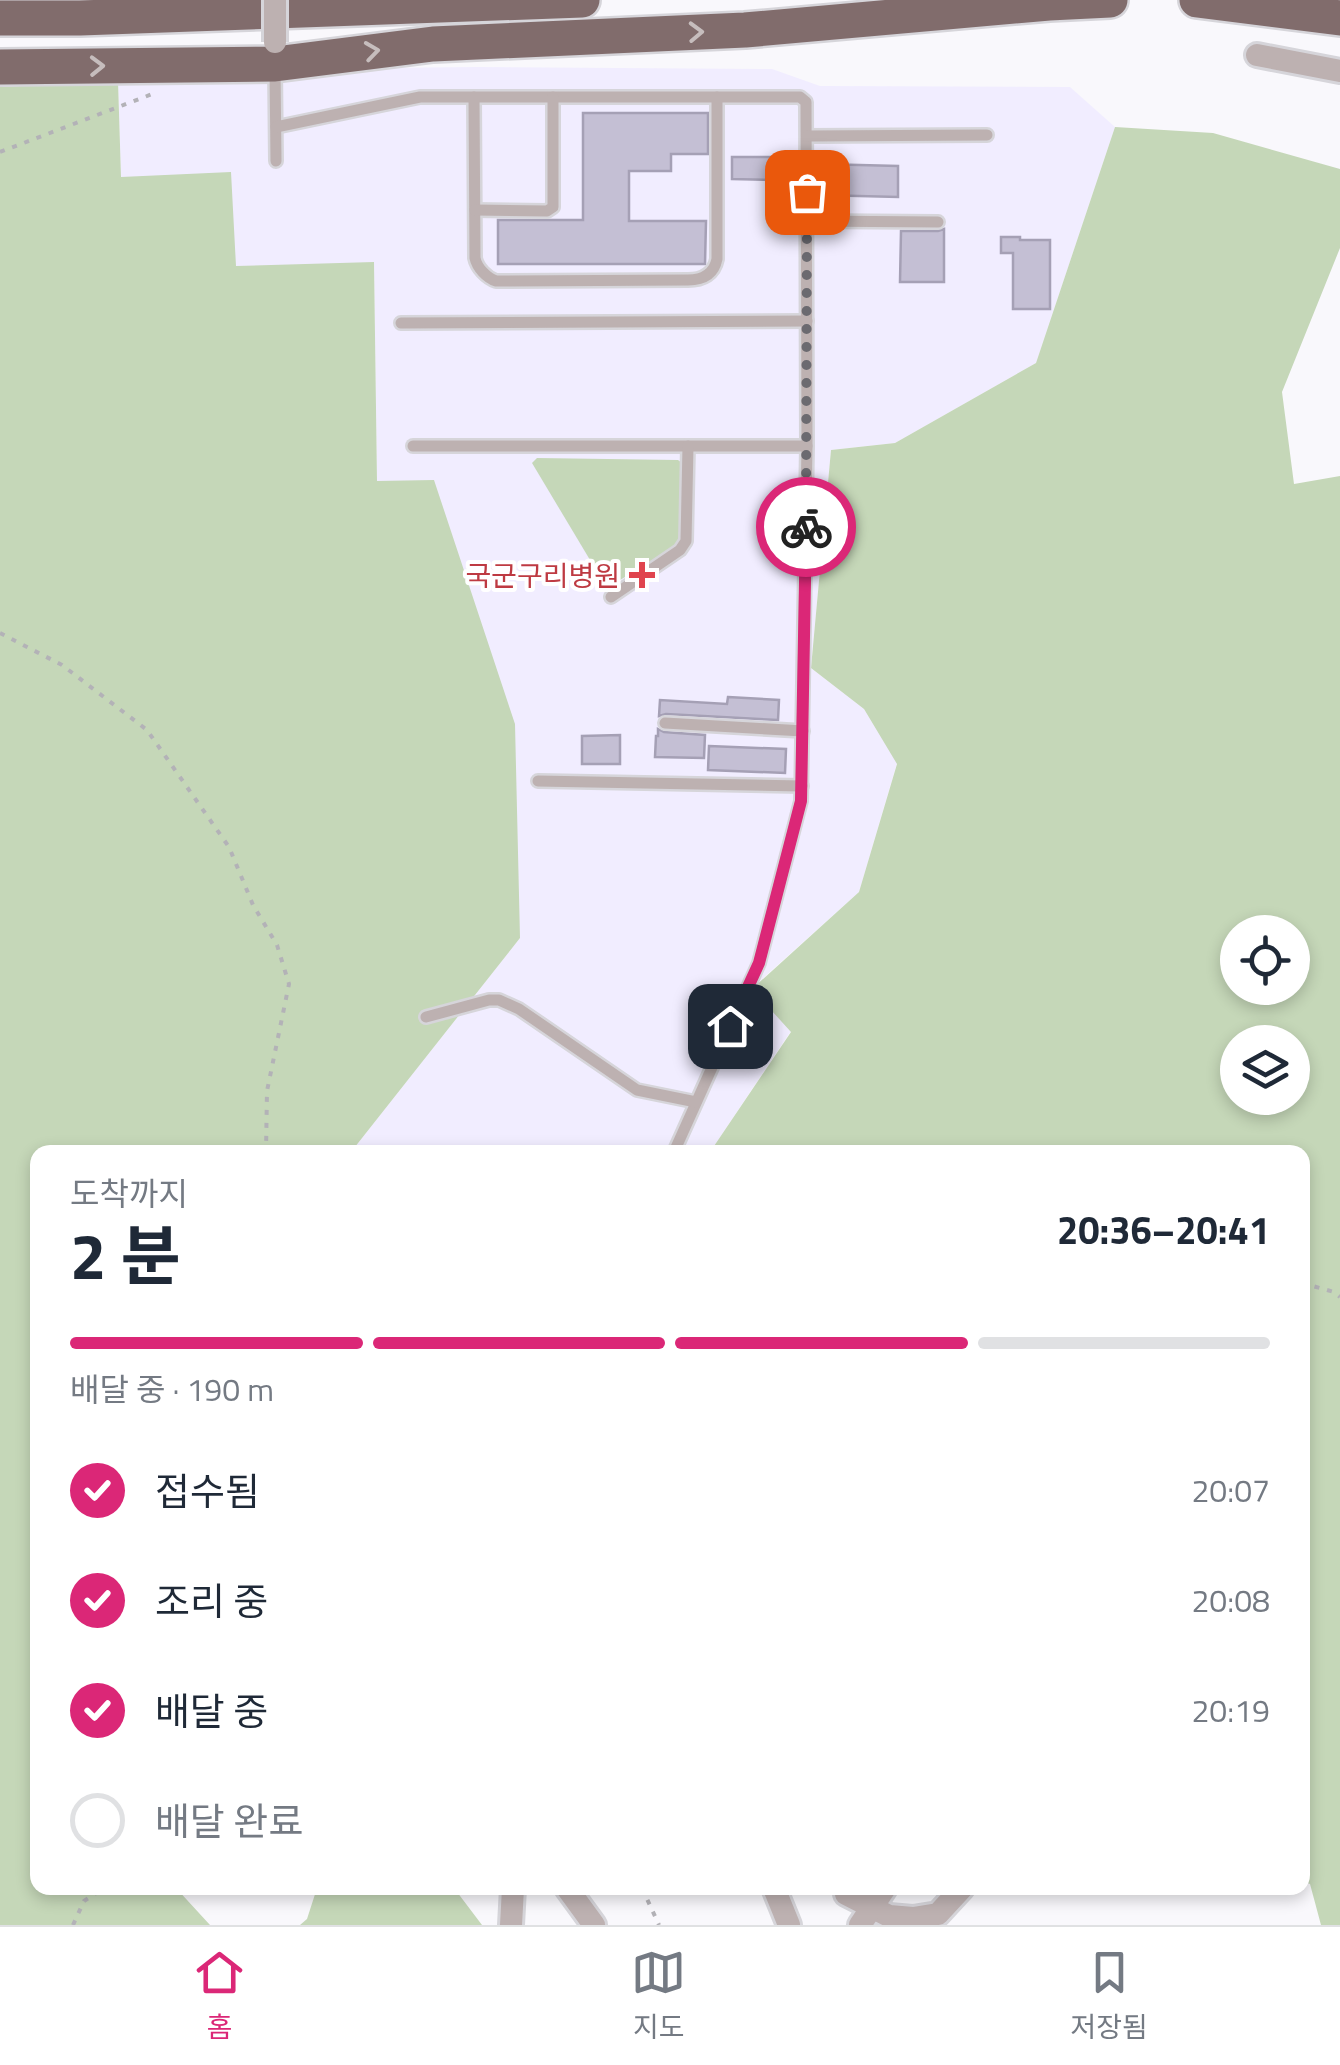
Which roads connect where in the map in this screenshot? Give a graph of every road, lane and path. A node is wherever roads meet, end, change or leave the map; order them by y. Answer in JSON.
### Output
{"nodes":[{"id":1,"x":275,"y":0,"type":"edge"},
{"id":2,"x":582,"y":0,"type":"edge"},
{"id":3,"x":1110,"y":0,"type":"edge"},
{"id":4,"x":1198,"y":0,"type":"edge"},
{"id":5,"x":0,"y":18,"type":"edge"},
{"id":6,"x":1340,"y":18,"type":"edge"},
{"id":7,"x":275,"y":53,"type":"junction"},
{"id":8,"x":1257,"y":55,"type":"dead end"},
{"id":9,"x":0,"y":67,"type":"edge"},
{"id":10,"x":1340,"y":72,"type":"edge"},
{"id":11,"x":159,"y":91,"type":"dead end"},
{"id":12,"x":474,"y":98,"type":"junction"},
{"id":13,"x":553,"y":98,"type":"junction"},
{"id":14,"x":717,"y":98,"type":"junction"},
{"id":15,"x":276,"y":127,"type":"junction"},
{"id":16,"x":988,"y":135,"type":"dead end"},
{"id":17,"x":807,"y":136,"type":"junction"},
{"id":18,"x":0,"y":152,"type":"edge"},
{"id":19,"x":276,"y":162,"type":"dead end"},
{"id":20,"x":474,"y":210,"type":"junction"},
{"id":21,"x":807,"y":220,"type":"junction"},
{"id":22,"x":938,"y":222,"type":"dead end"},
{"id":23,"x":807,"y":321,"type":"junction"},
{"id":24,"x":401,"y":323,"type":"dead end"},
{"id":25,"x":413,"y":446,"type":"dead end"},
{"id":26,"x":688,"y":446,"type":"junction"},
{"id":27,"x":807,"y":446,"type":"junction"},
{"id":28,"x":611,"y":597,"type":"dead end"},
{"id":29,"x":0,"y":632,"type":"edge"},
{"id":30,"x":665,"y":724,"type":"dead end"},
{"id":31,"x":803,"y":731,"type":"junction"},
{"id":32,"x":538,"y":780,"type":"dead end"},
{"id":33,"x":802,"y":786,"type":"junction"},
{"id":34,"x":426,"y":1018,"type":"dead end"},
{"id":35,"x":696,"y":1102,"type":"junction"},
{"id":36,"x":266,"y":1145,"type":"edge"},
{"id":37,"x":677,"y":1145,"type":"edge"},
{"id":38,"x":1310,"y":1285,"type":"edge"},
{"id":39,"x":1340,"y":1297,"type":"edge"},
{"id":40,"x":93,"y":1895,"type":"edge"},
{"id":41,"x":513,"y":1895,"type":"edge"},
{"id":42,"x":573,"y":1895,"type":"edge"},
{"id":43,"x":645,"y":1895,"type":"edge"},
{"id":44,"x":777,"y":1895,"type":"edge"},
{"id":45,"x":847,"y":1895,"type":"edge"},
{"id":46,"x":880,"y":1895,"type":"edge"},
{"id":47,"x":956,"y":1895,"type":"edge"},
{"id":48,"x":862,"y":1920,"type":"edge"},
{"id":49,"x":73,"y":1925,"type":"edge"},
{"id":50,"x":511,"y":1925,"type":"edge"},
{"id":51,"x":594,"y":1925,"type":"edge"},
{"id":52,"x":659,"y":1925,"type":"edge"},
{"id":53,"x":790,"y":1925,"type":"edge"},
{"id":54,"x":846,"y":1925,"type":"edge"}],
"edges":[{"from":1,"to":7,"type":"street","bridge":true},
{"from":2,"to":5,"type":"highway"},
{"from":7,"to":3,"type":"highway","one_way":true},
{"from":4,"to":6,"type":"highway"},
{"from":9,"to":7,"type":"highway","one_way":true},
{"from":7,"to":15,"type":"lane"},
{"from":8,"to":10,"type":"street"},
{"from":11,"to":18,"type":"path"},
{"from":12,"to":13,"type":"lane"},
{"from":12,"to":15,"type":"lane"},
{"from":12,"to":20,"type":"lane"},
{"from":13,"to":14,"type":"lane"},
{"from":13,"to":20,"type":"lane"},
{"from":14,"to":17,"type":"lane"},
{"from":14,"to":20,"type":"lane"},
{"from":15,"to":19,"type":"lane"},
{"from":16,"to":17,"type":"lane"},
{"from":17,"to":21,"type":"lane"},
{"from":21,"to":22,"type":"lane"},
{"from":21,"to":23,"type":"lane"},
{"from":23,"to":24,"type":"lane"},
{"from":23,"to":27,"type":"lane"},
{"from":25,"to":26,"type":"lane"},
{"from":26,"to":27,"type":"lane"},
{"from":26,"to":28,"type":"lane"},
{"from":27,"to":31,"type":"lane"},
{"from":29,"to":36,"type":"path"},
{"from":30,"to":31,"type":"lane"},
{"from":31,"to":33,"type":"lane"},
{"from":32,"to":33,"type":"lane"},
{"from":33,"to":35,"type":"lane"},
{"from":34,"to":35,"type":"lane"},
{"from":35,"to":37,"type":"lane"},
{"from":38,"to":39,"type":"path"},
{"from":40,"to":49,"type":"path"},
{"from":41,"to":50,"type":"street"},
{"from":42,"to":51,"type":"street"},
{"from":43,"to":52,"type":"path"},
{"from":44,"to":53,"type":"street"},
{"from":45,"to":48,"type":"street"},
{"from":46,"to":48,"type":"street"},
{"from":47,"to":48,"type":"street"},
{"from":48,"to":54,"type":"street"}]}
